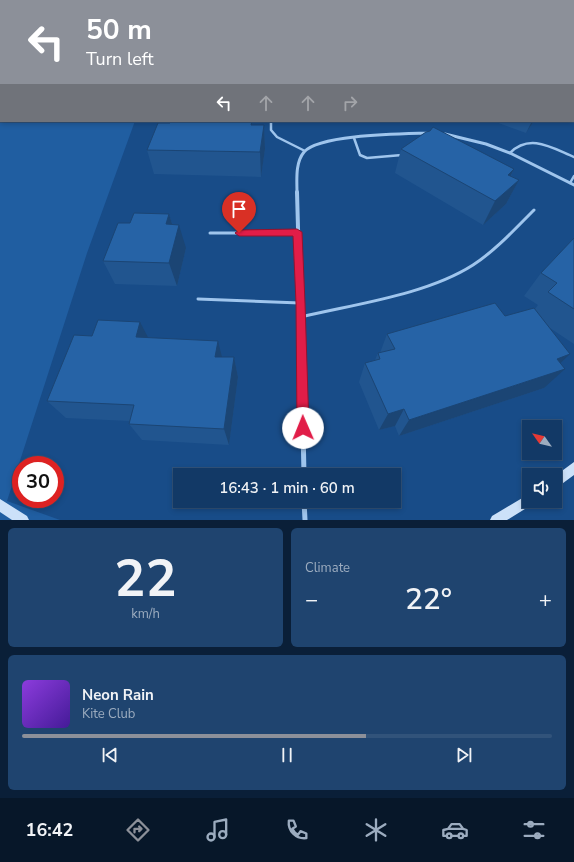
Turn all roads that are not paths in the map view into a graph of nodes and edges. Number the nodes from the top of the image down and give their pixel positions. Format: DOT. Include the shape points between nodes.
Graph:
graph roads {
  1 [pos="271,122"];
  2 [pos="435,133"];
  3 [pos="441,133"];
  4 [pos="354,138"];
  5 [pos="305,151"];
  6 [pos="510,153"];
  7 [pos="406,154"];
  8 [pos="574,157"];
  9 [pos="574,176"];
  10 [pos="572,184"];
  11 [pos="534,210"];
  12 [pos="297,232"];
  13 [pos="210,233"];
  14 [pos="198,299"];
  15 [pos="300,303"];
  16 [pos="301,317"];
  17 [pos="304,468"];
  18 [pos="574,468"];
  19 [pos="562,477"];
  20 [pos="522,504"];
  21 [pos="0,505"];
  22 [pos="304,508"];
  23 [pos="23,520"];
  24 [pos="305,520"];
  25 [pos="496,520"];
  1 -- 5 [label="lane" via="272,130 277,137"];
  2 -- 4 [label="street"];
  3 -- 6 [label="street"];
  4 -- 5 [label="street" via="329,142"];
  4 -- 7 [label="lane" via="360,155 367,158"];
  5 -- 12 [label="street" via="298,162"];
  6 -- 8 [label="lane" via="520,145 533,143"];
  6 -- 10 [label="street"];
  9 -- 10 [label="lane"];
  11 -- 16 [label="lane" via="497,247 463,270 426,287"];
  12 -- 13 [label="lane"];
  12 -- 15 [label="street"];
  14 -- 15 [label="lane"];
  15 -- 16 [label="street"];
  16 -- 17 [label="street"];
  18 -- 19 [label="street"];
  20 -- 25 [label="street"];
  21 -- 23 [label="street"];
  22 -- 24 [label="street"];
}
